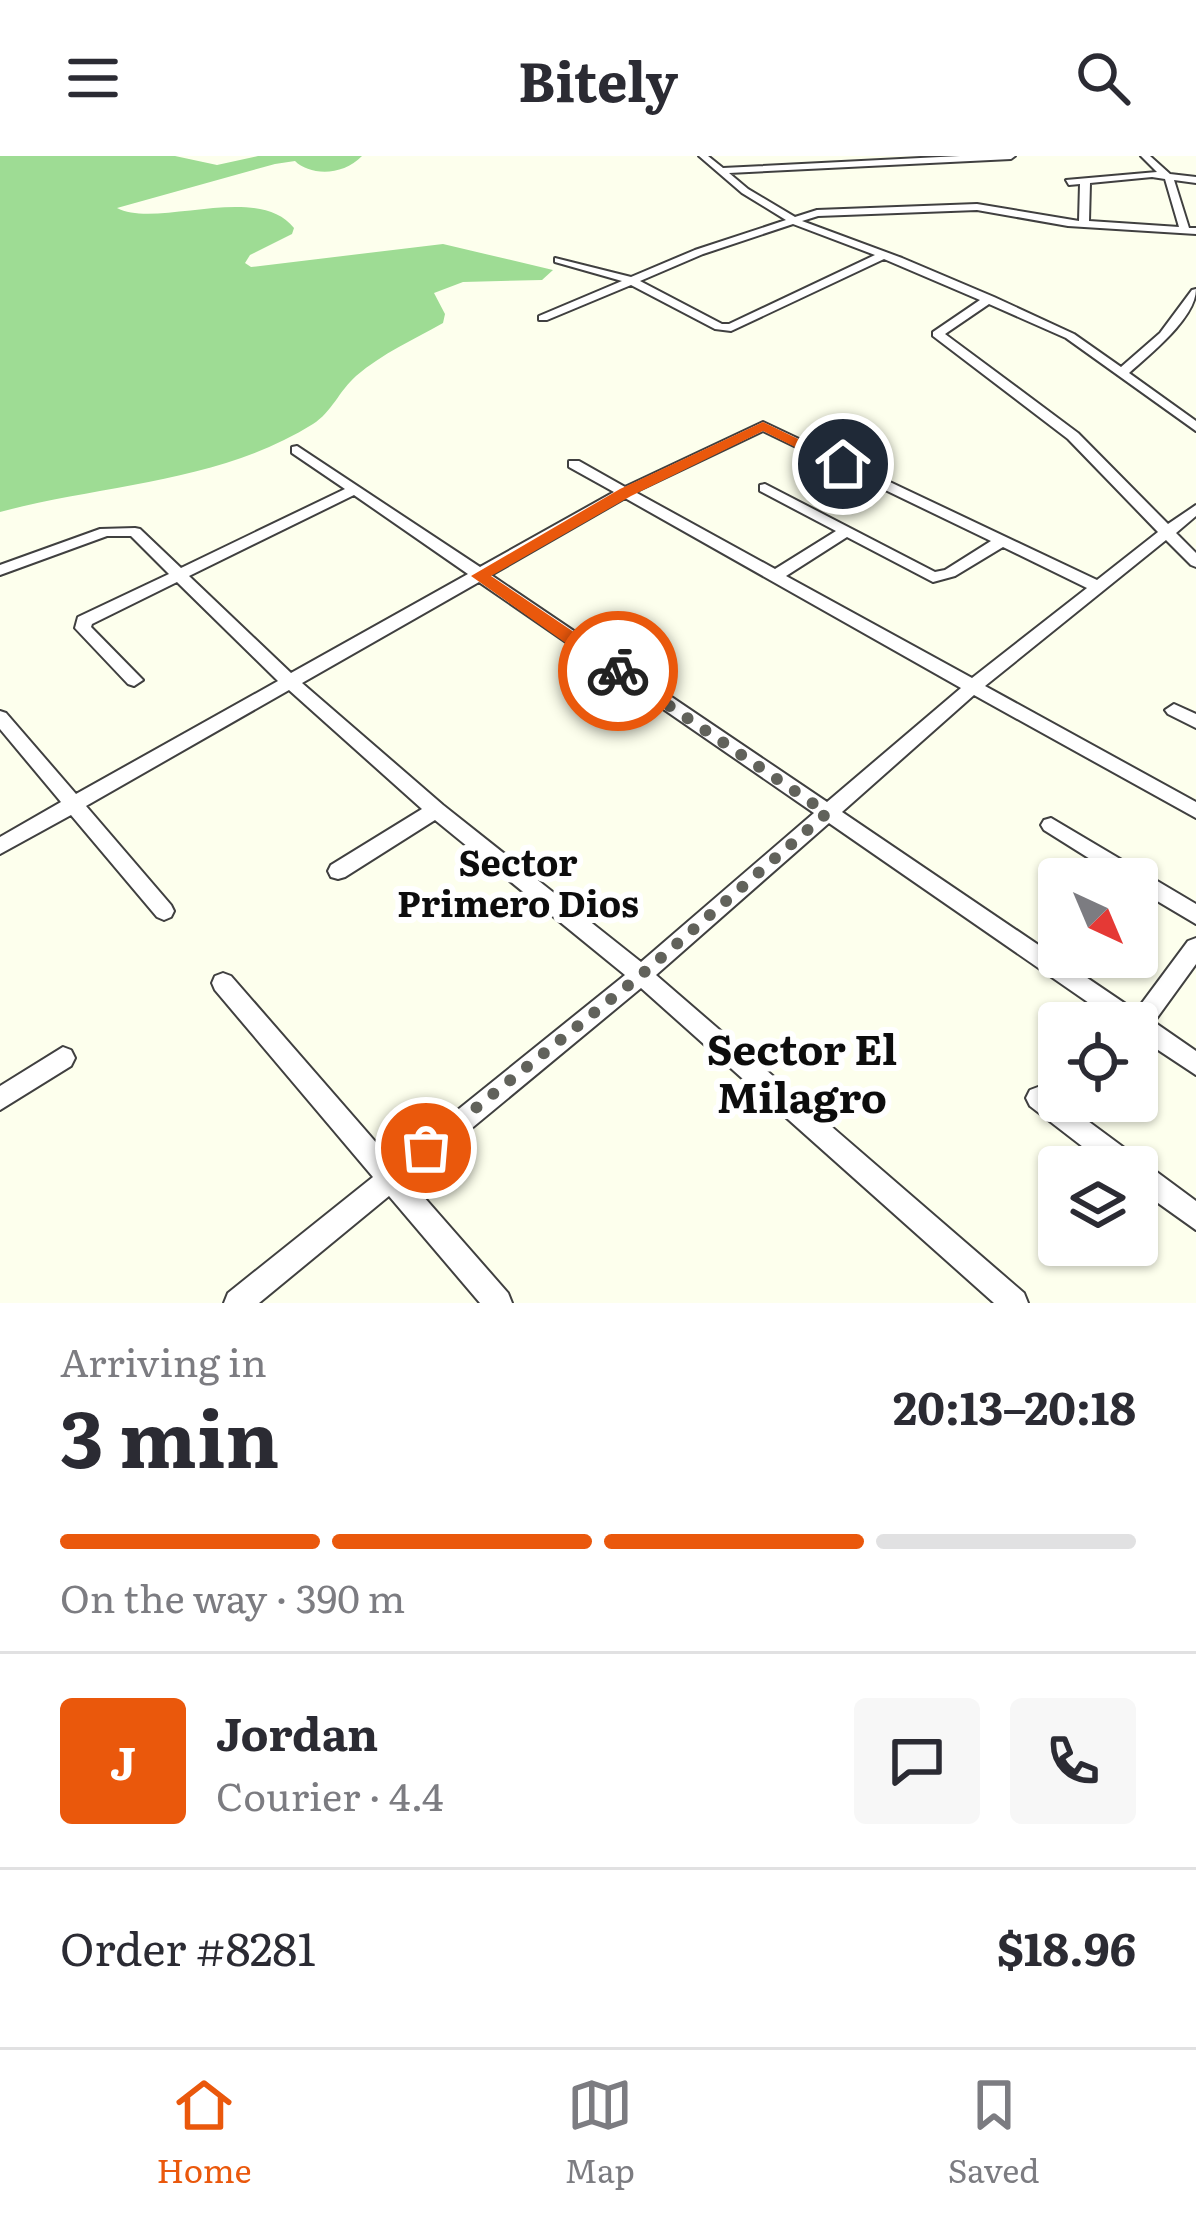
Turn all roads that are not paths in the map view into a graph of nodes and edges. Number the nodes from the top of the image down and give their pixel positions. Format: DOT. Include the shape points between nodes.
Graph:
graph roads {
  1 [pos="703,156"];
  2 [pos="1011,156"];
  3 [pos="1145,156"];
  4 [pos="723,171"];
  5 [pos="1166,175"];
  6 [pos="1196,179"];
  7 [pos="1085,181"];
  8 [pos="1069,182"];
  9 [pos="791,219"];
  10 [pos="1084,224"];
  11 [pos="1191,230"];
  12 [pos="884,255"];
  13 [pos="560,260"];
  14 [pos="631,280"];
  15 [pos="1196,292"];
  16 [pos="990,299"];
  17 [pos="544,318"];
  18 [pos="1175,319"];
  19 [pos="1196,324"];
  20 [pos="1123,371"];
  21 [pos="1196,427"];
  22 [pos="297,450"];
  23 [pos="574,464"];
  24 [pos="766,488"];
  25 [pos="354,490"];
  26 [pos="626,493"];
  27 [pos="1196,508"];
  28 [pos="1166,531"];
  29 [pos="847,532"];
  30 [pos="1002,541"];
  31 [pos="1196,562"];
  32 [pos="0,570"];
  33 [pos="182,573"];
  34 [pos="776,575"];
  35 [pos="479,576"];
  36 [pos="1098,587"];
  37 [pos="134,680"];
  38 [pos="292,682"];
  39 [pos="975,685"];
  40 [pos="1174,710"];
  41 [pos="0,717"];
  42 [pos="1196,722"];
  43 [pos="75,805"];
  44 [pos="436,810"];
  45 [pos="1196,811"];
  46 [pos="827,813"];
  47 [pos="1051,824"];
  48 [pos="0,846"];
  49 [pos="338,872"];
  50 [pos="164,911"];
  51 [pos="1196,914"];
  52 [pos="1196,947"];
  53 [pos="641,975"];
  54 [pos="223,983"];
  55 [pos="1105,1002"];
  56 [pos="1154,1002"];
  57 [pos="1158,1038"];
  58 [pos="63,1058"];
  59 [pos="1196,1064"];
  60 [pos="0,1099"];
  61 [pos="1070,1122"];
  62 [pos="1101,1146"];
  63 [pos="391,1177"];
  64 [pos="1158,1189"];
  65 [pos="1196,1217"];
  66 [pos="238,1303"];
  67 [pos="498,1303"];
  68 [pos="1014,1303"];
  1 -- 4 [label="street"];
  2 -- 4 [label="street"];
  3 -- 5 [label="street"];
  4 -- 9 [label="street"];
  5 -- 6 [label="street"];
  5 -- 7 [label="street"];
  5 -- 11 [label="street"];
  7 -- 8 [label="street"];
  7 -- 10 [label="street"];
  9 -- 10 [label="street" via="977,207"];
  9 -- 12 [label="street"];
  9 -- 14 [label="street"];
  10 -- 11 [label="street"];
  12 -- 14 [label="street" via="730,328"];
  12 -- 16 [label="street"];
  13 -- 14 [label="street"];
  14 -- 17 [label="street"];
  15 -- 18 [label="street"];
  16 -- 20 [label="street"];
  16 -- 28 [label="street" via="937,334 1073,436"];
  18 -- 19 [label="street"];
  18 -- 20 [label="street"];
  20 -- 21 [label="street"];
  22 -- 25 [label="street"];
  23 -- 26 [label="street"];
  24 -- 29 [label="street"];
  25 -- 33 [label="street"];
  25 -- 35 [label="street"];
  26 -- 30 [label="street" via="763,426"];
  26 -- 34 [label="street"];
  26 -- 35 [label="street"];
  27 -- 28 [label="street"];
  28 -- 31 [label="street"];
  28 -- 36 [label="street"];
  29 -- 30 [label="street" via="933,578"];
  29 -- 34 [label="street"];
  30 -- 36 [label="street"];
  32 -- 33 [label="street" via="118,529 135,532"];
  33 -- 37 [label="street" via="84,621"];
  33 -- 38 [label="street"];
  34 -- 39 [label="street"];
  35 -- 38 [label="street"];
  35 -- 46 [label="street"];
  36 -- 39 [label="street"];
  38 -- 43 [label="street"];
  38 -- 44 [label="street"];
  39 -- 45 [label="street"];
  39 -- 46 [label="street"];
  40 -- 42 [label="street"];
  41 -- 43 [label="street"];
  43 -- 48 [label="street"];
  43 -- 50 [label="street"];
  44 -- 49 [label="street"];
  44 -- 53 [label="street"];
  46 -- 53 [label="street"];
  46 -- 55 [label="street"];
  47 -- 51 [label="street"];
  52 -- 56 [label="street"];
  53 -- 63 [label="street"];
  53 -- 68 [label="street"];
  54 -- 63 [label="street"];
  57 -- 59 [label="street"];
  58 -- 60 [label="street"];
  61 -- 62 [label="street"];
  63 -- 66 [label="street"];
  63 -- 67 [label="street"];
  64 -- 65 [label="street"];
}
